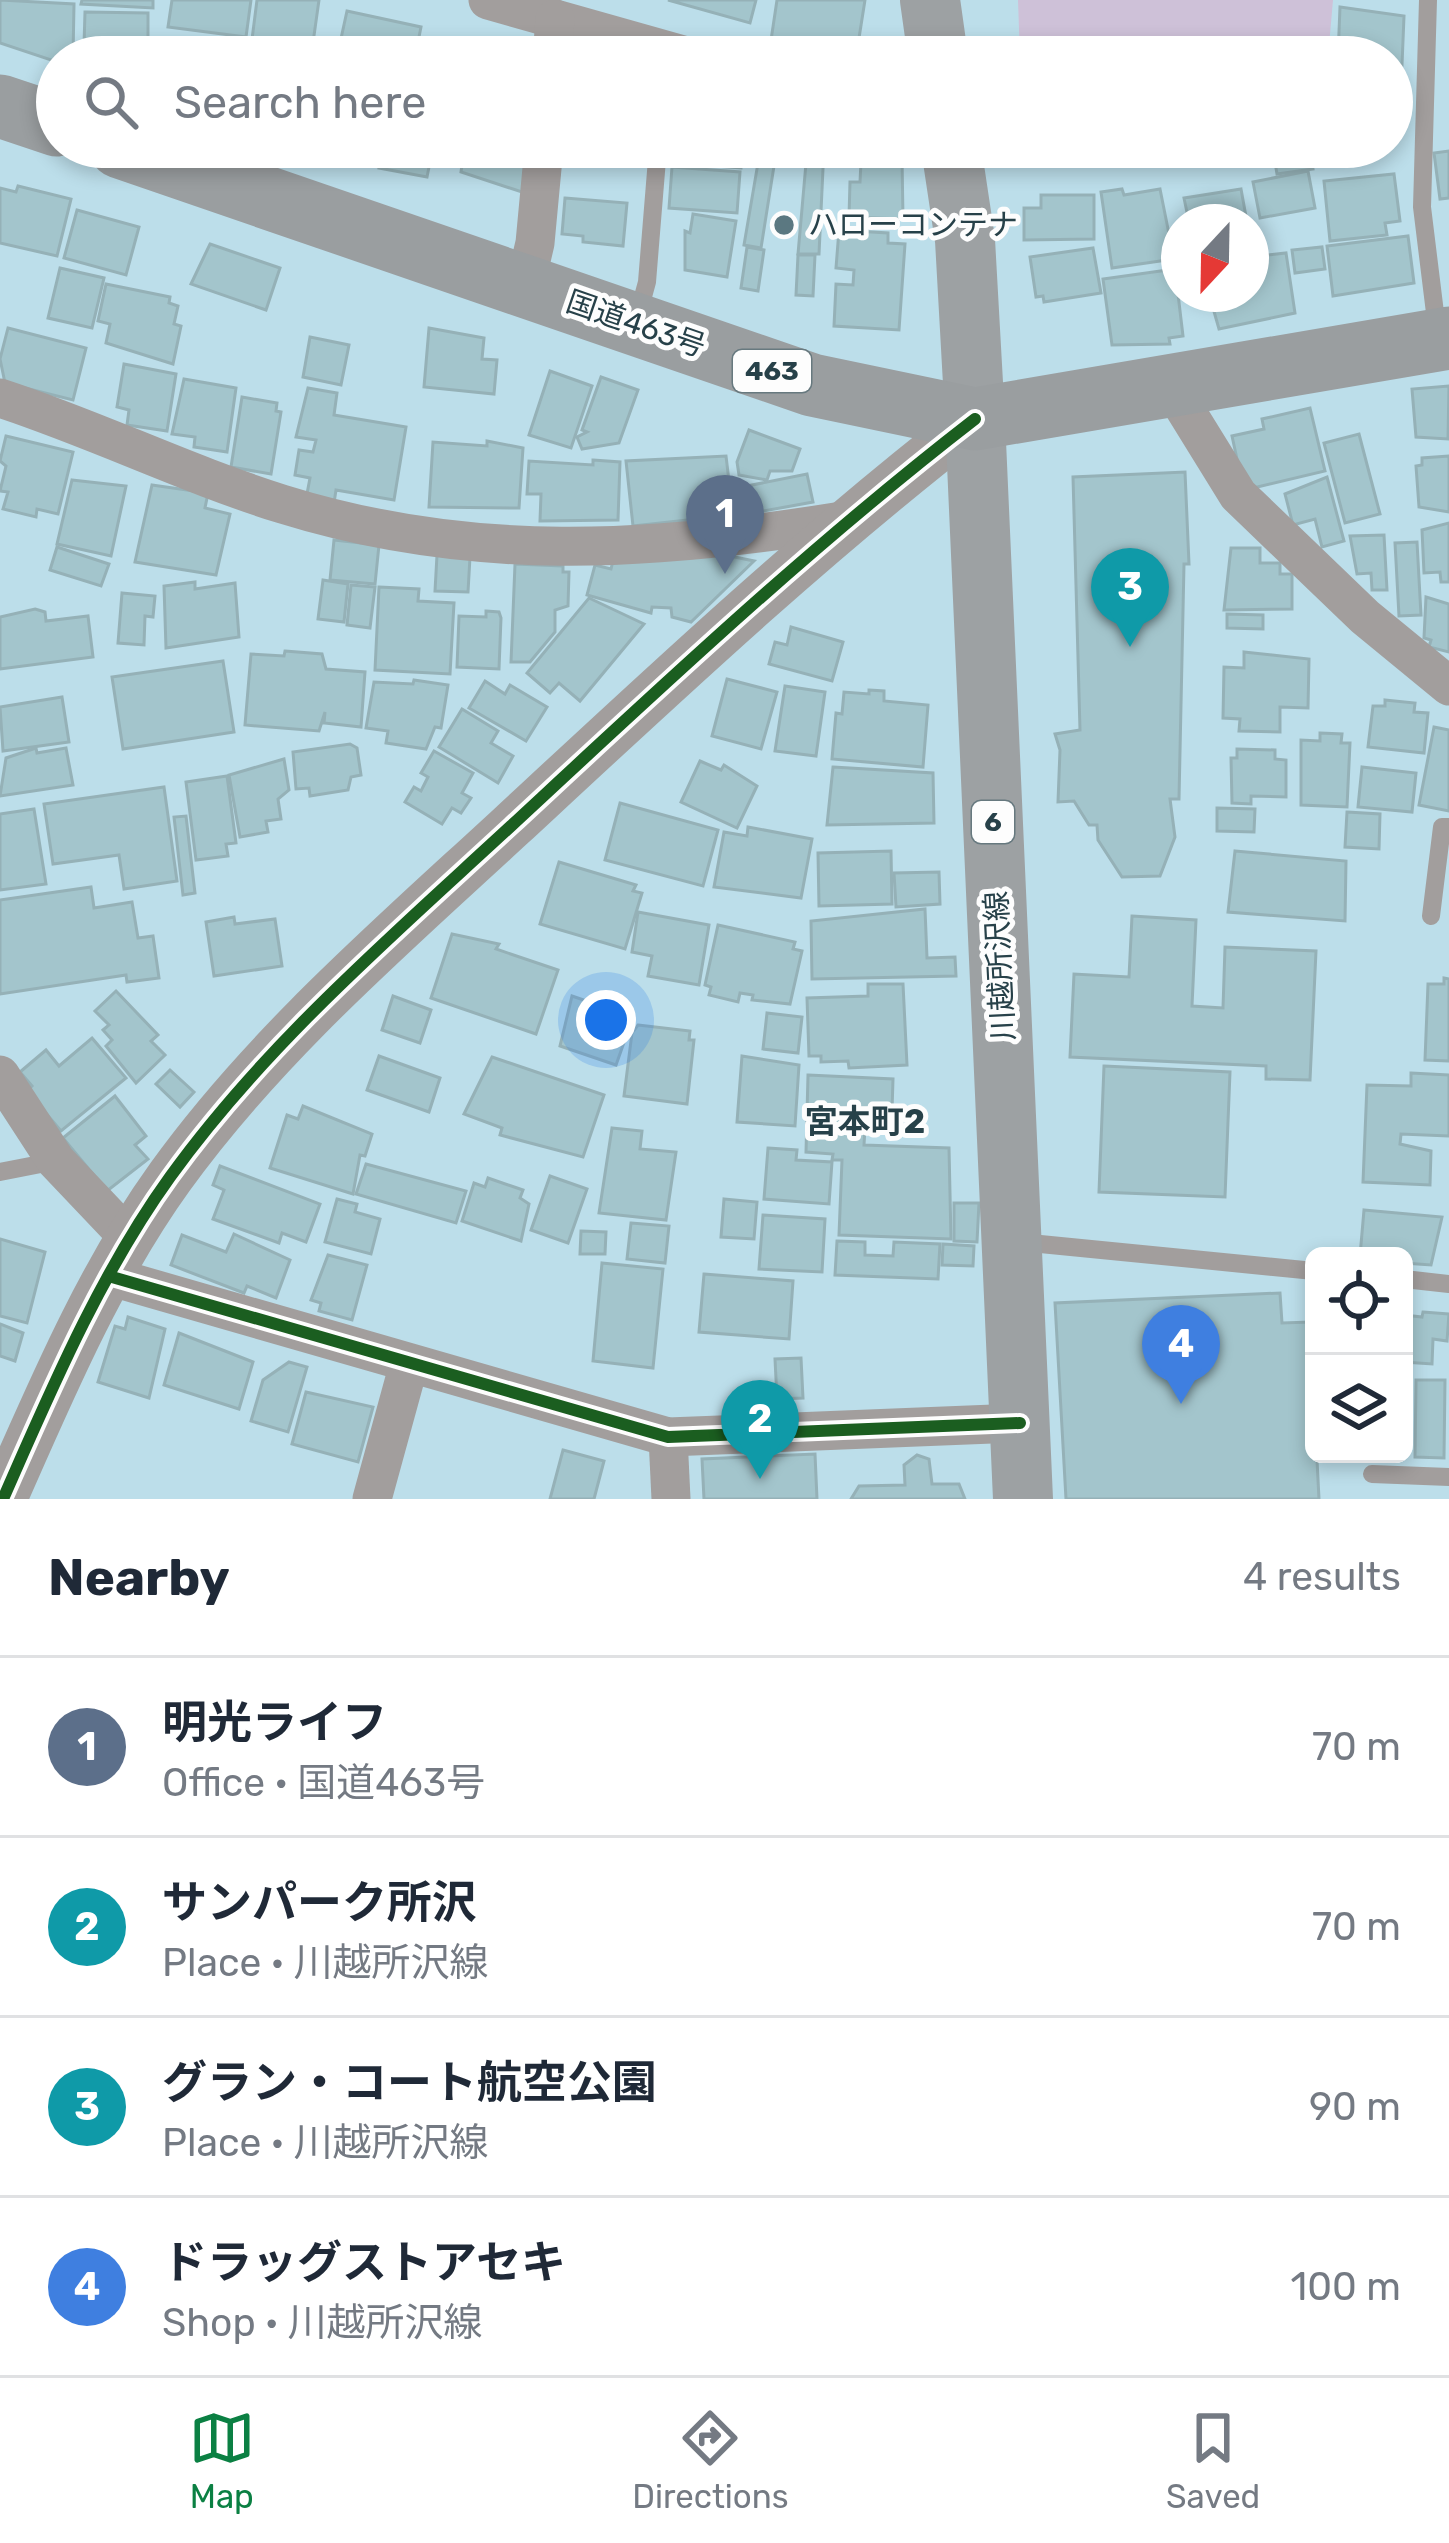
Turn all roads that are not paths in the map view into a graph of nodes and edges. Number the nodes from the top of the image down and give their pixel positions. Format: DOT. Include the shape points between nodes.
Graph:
graph roads {
  1 [pos="488,0"];
  2 [pos="930,0"];
  3 [pos="1428,0"];
  4 [pos="550,36"];
  5 [pos="935,36"];
  6 [pos="0,106"];
  7 [pos="36,118"];
  8 [pos="181,168"];
  9 [pos="542,168"];
  10 [pos="656,168"];
  11 [pos="954,168"];
  12 [pos="525,286"];
  13 [pos="636,324"];
  14 [pos="1444,339"];
  15 [pos="1170,385"];
  16 [pos="0,398"];
  17 [pos="975,419"];
  18 [pos="842,521"];
  19 [pos="1449,686"];
  20 [pos="1449,827"];
  21 [pos="1431,916"];
  22 [pos="0,1076"];
  23 [pos="56,1161"];
  24 [pos="0,1172"];
  25 [pos="1014,1242"];
  26 [pos="122,1259"];
  27 [pos="1305,1269"];
  28 [pos="1413,1280"];
  29 [pos="1449,1283"];
  30 [pos="410,1364"];
  31 [pos="1020,1423"];
  32 [pos="668,1437"];
  33 [pos="1372,1474"];
  34 [pos="1449,1477"];
  35 [pos="3,1499"];
  36 [pos="372,1499"];
  37 [pos="671,1499"];
  38 [pos="1024,1499"];
  1 -- 4 [label="street"];
  2 -- 5 [label="main road"];
  3 -- 14 [label="lane" via="1422,207"];
  6 -- 7 [label="highway"];
  8 -- 12 [label="highway, 国道463号 / 463"];
  9 -- 12 [label="street"];
  10 -- 13 [label="lane"];
  11 -- 17 [label="main road, 川越所沢線 / 6"];
  12 -- 13 [label="highway, 国道463号 / 463"];
  13 -- 17 [label="highway, 国道463号 / 463" via="822,388"];
  14 -- 15 [label="highway, 国道463号 / 463"];
  15 -- 17 [label="highway, 国道463号 / 463"];
  15 -- 19 [label="street" via="1238,496"];
  16 -- 18 [label="street" via="284,504 465,545 581,549"];
  17 -- 18 [label="street"];
  17 -- 25 [label="main road, 川越所沢線 / 6"];
  18 -- 26 [label="street" via="239,1088 168,1180"];
  20 -- 21 [label="lane" via="1442,827"];
  22 -- 23 [label="street"];
  23 -- 24 [label="lane"];
  23 -- 26 [label="street"];
  25 -- 27 [label="lane"];
  25 -- 31 [label="main road, 川越所沢線 / 6"];
  26 -- 30 [label="street"];
  26 -- 35 [label="street" via="50,1390"];
  28 -- 29 [label="lane"];
  30 -- 32 [label="street"];
  30 -- 36 [label="street"];
  31 -- 32 [label="street"];
  31 -- 38 [label="main road, 川越所沢線 / 6"];
  32 -- 37 [label="street"];
  33 -- 34 [label="lane"];
}
